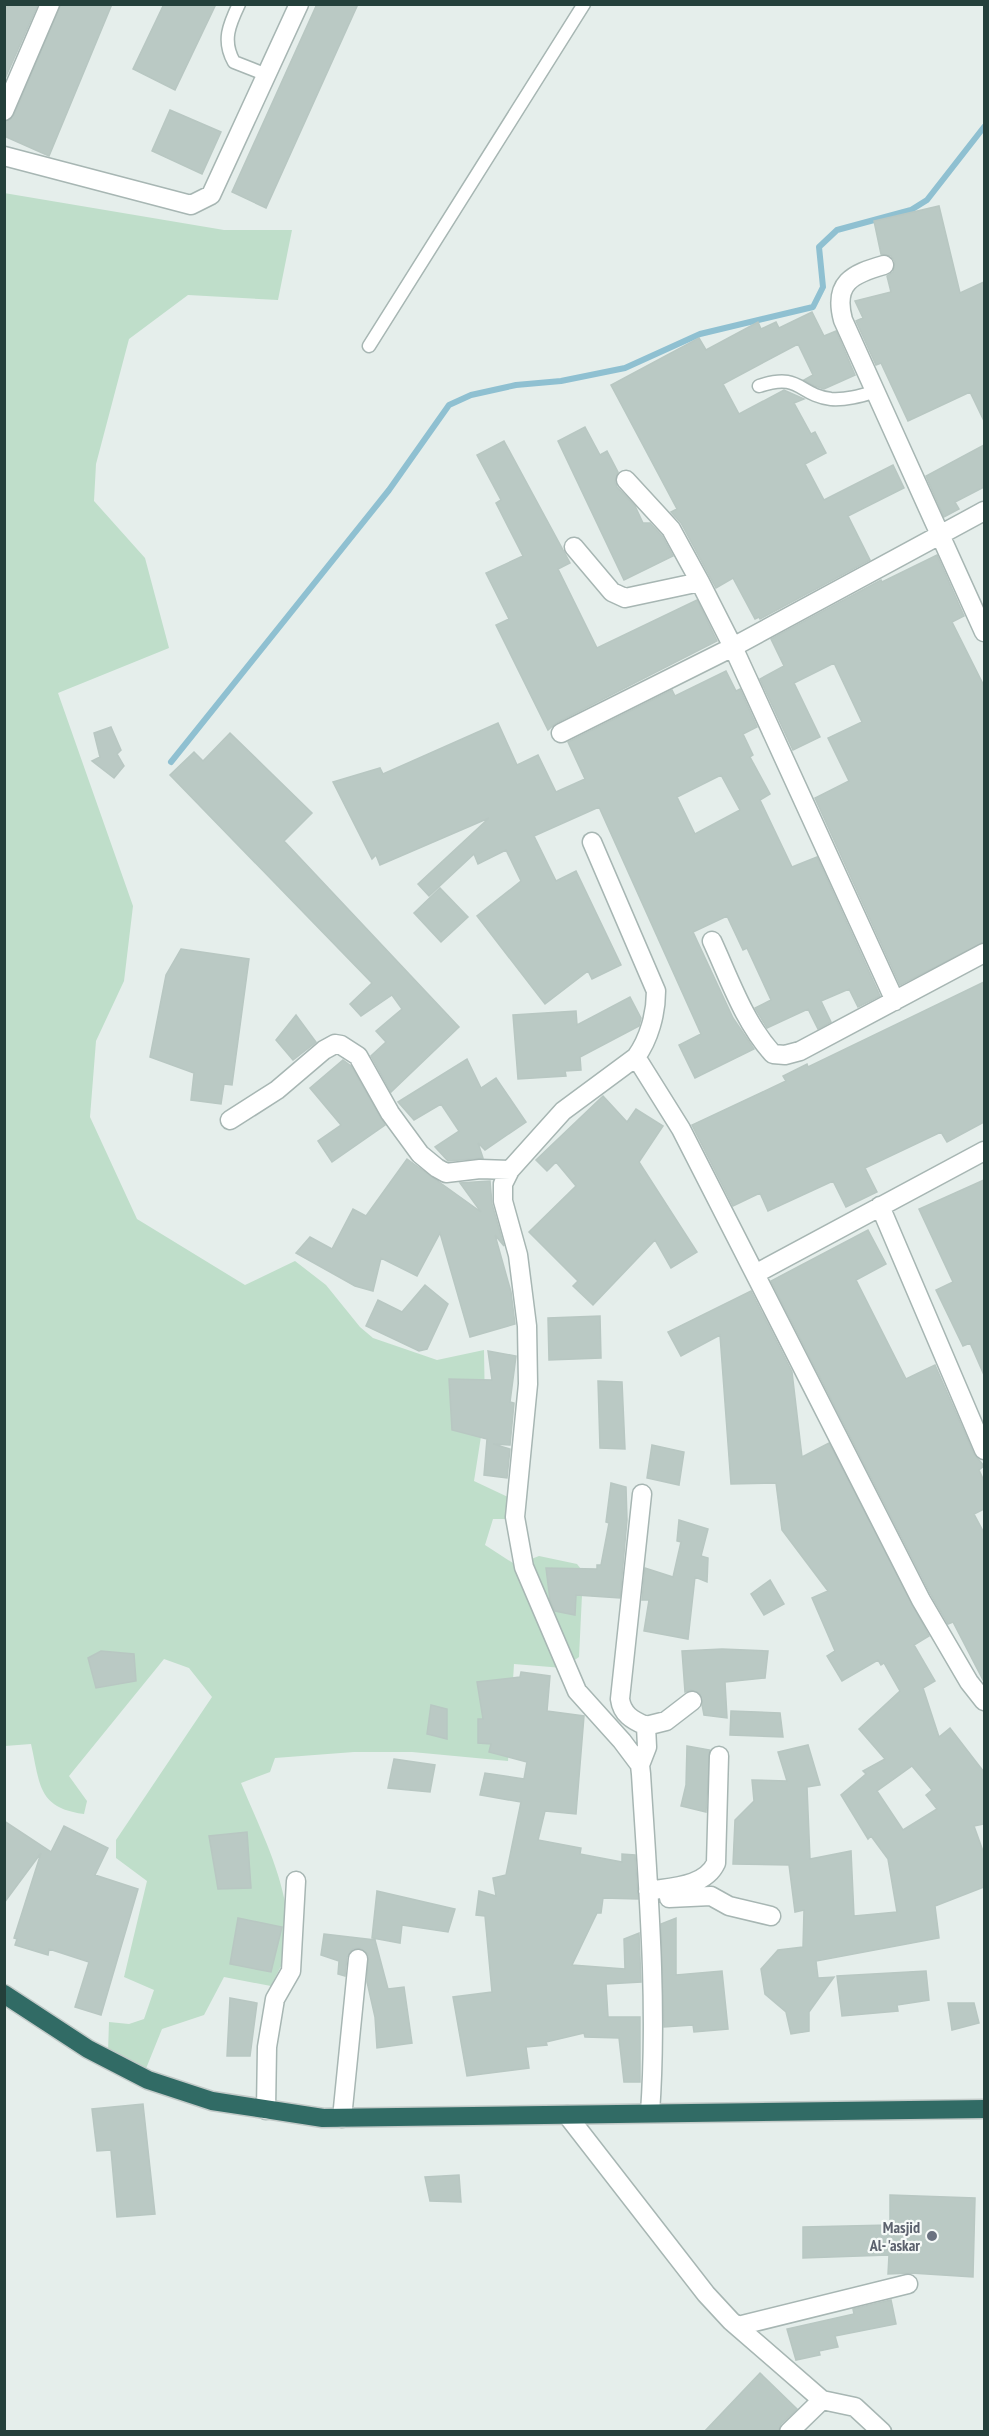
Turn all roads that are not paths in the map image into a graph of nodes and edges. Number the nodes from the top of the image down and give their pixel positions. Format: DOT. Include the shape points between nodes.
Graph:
graph roads {
  1 [pos="50,4"];
  2 [pos="238,4"];
  3 [pos="299,4"];
  4 [pos="584,4"];
  5 [pos="267,75"];
  6 [pos="4,111"];
  7 [pos="4,156"];
  8 [pos="884,265"];
  9 [pos="369,346"];
  10 [pos="759,386"];
  11 [pos="874,393"];
  12 [pos="627,480"];
  13 [pos="984,511"];
  14 [pos="940,535"];
  15 [pos="574,547"];
  16 [pos="700,582"];
  17 [pos="984,632"];
  18 [pos="733,647"];
  19 [pos="561,733"];
  20 [pos="592,842"];
  21 [pos="712,941"];
  22 [pos="984,953"];
  23 [pos="895,1001"];
  24 [pos="636,1057"];
  25 [pos="230,1120"];
  26 [pos="984,1151"];
  27 [pos="510,1170"];
  28 [pos="880,1206"];
  29 [pos="755,1274"];
  30 [pos="984,1450"];
  31 [pos="642,1494"];
  32 [pos="692,1701"];
  33 [pos="984,1701"];
  34 [pos="646,1726"];
  35 [pos="719,1756"];
  36 [pos="640,1765"];
  37 [pos="296,1881"];
  38 [pos="649,1895"];
  39 [pos="771,1916"];
  40 [pos="358,1959"];
  41 [pos="4,1994"];
  42 [pos="984,2109"];
  43 [pos="266,2110"];
  44 [pos="650,2114"];
  45 [pos="567,2115"];
  46 [pos="342,2118"];
  47 [pos="908,2284"];
  48 [pos="738,2326"];
  49 [pos="822,2400"];
  50 [pos="789,2432"];
  51 [pos="882,2432"];
  1 -- 6 [label="street"];
  2 -- 5 [label="lane" via="228,27 227,50 234,62"];
  3 -- 5 [label="street"];
  4 -- 9 [label="lane"];
  5 -- 7 [label="street" via="211,195 191,206"];
  8 -- 11 [label="street" via="853,276 839,298 843,320"];
  10 -- 11 [label="lane" via="793,382 831,399"];
  11 -- 14 [label="street"];
  12 -- 16 [label="street" via="671,529"];
  13 -- 14 [label="street"];
  14 -- 17 [label="street"];
  14 -- 18 [label="street"];
  15 -- 16 [label="street" via="612,592 625,598"];
  16 -- 18 [label="street"];
  18 -- 19 [label="street"];
  18 -- 23 [label="street"];
  20 -- 24 [label="street" via="656,992 656,1007"];
  21 -- 23 [label="street" via="744,1011 773,1054 800,1051"];
  22 -- 23 [label="street"];
  24 -- 27 [label="street" via="563,1111"];
  24 -- 29 [label="street" via="681,1129"];
  25 -- 27 [label="street" via="277,1090 324,1050 341,1045 358,1056 390,1113 420,1154 436,1168 447,1173"];
  26 -- 28 [label="street"];
  27 -- 36 [label="street" via="503,1184 503,1200 518,1255 527,1326 528,1384 516,1517 524,1566 577,1691"];
  28 -- 29 [label="street"];
  28 -- 30 [label="street"];
  29 -- 33 [label="street" via="921,1600"];
  31 -- 34 [label="street" via="620,1699 627,1715"];
  32 -- 34 [label="street" via="666,1720"];
  34 -- 36 [label="street" via="647,1747"];
  35 -- 38 [label="street" via="716,1863 712,1872 701,1880"];
  36 -- 38 [label="street"];
  37 -- 43 [label="street" via="291,1971 275,1999 268,2037"];
  38 -- 39 [label="street" via="711,1896 729,1906"];
  38 -- 44 [label="street" via="654,2058"];
  40 -- 46 [label="street"];
  41 -- 43 [label="highway" via="88,2049 148,2080 212,2101"];
  42 -- 44 [label="highway"];
  43 -- 46 [label="highway"];
  44 -- 45 [label="highway"];
  45 -- 46 [label="highway"];
  45 -- 48 [label="street" via="706,2294"];
  47 -- 48 [label="street"];
  48 -- 49 [label="street"];
  49 -- 50 [label="street"];
  49 -- 51 [label="street" via="855,2407"];
}
